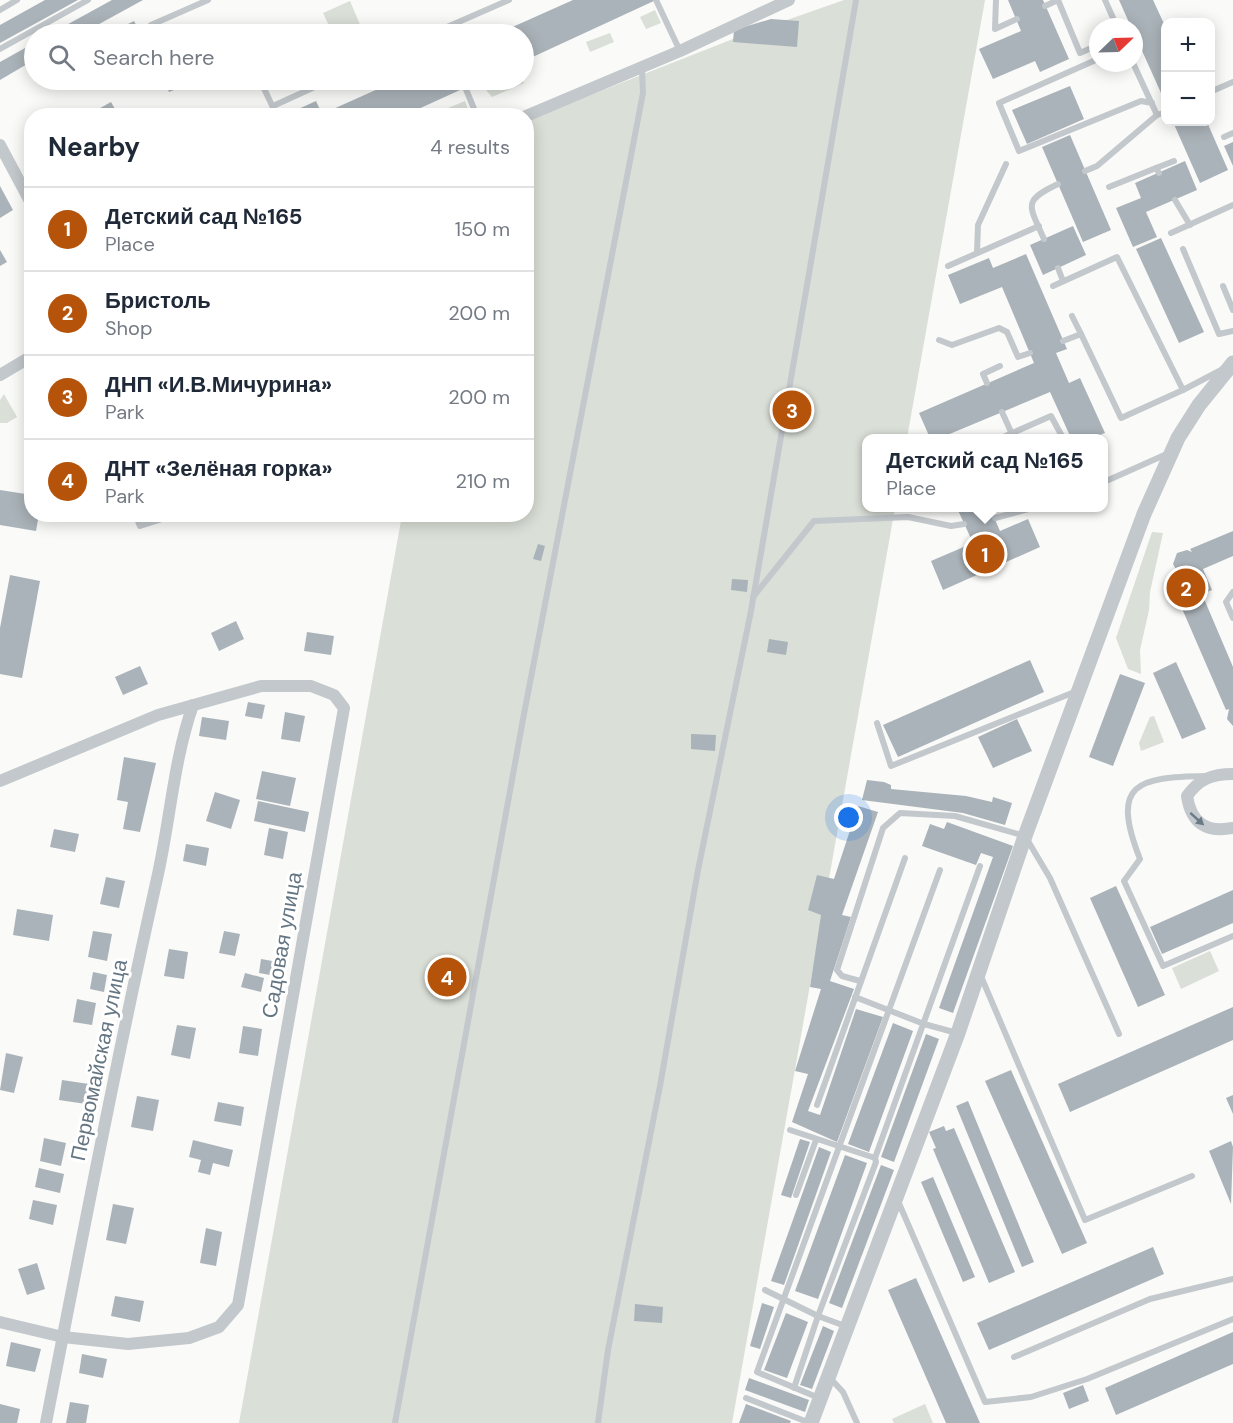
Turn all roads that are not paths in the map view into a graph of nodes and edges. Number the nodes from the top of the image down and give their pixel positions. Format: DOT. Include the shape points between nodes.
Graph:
graph roads {
  1 [pos="17,0"];
  2 [pos="88,0"];
  3 [pos="208,0"];
  4 [pos="509,0"];
  5 [pos="656,0"];
  6 [pos="789,0"];
  7 [pos="856,0"];
  8 [pos="996,0"];
  9 [pos="1058,0"];
  10 [pos="1105,0"];
  11 [pos="1045,6"];
  12 [pos="0,10"];
  13 [pos="1113,18"];
  14 [pos="1017,19"];
  15 [pos="45,24"];
  16 [pos="153,24"];
  17 [pos="459,24"];
  18 [pos="24,36"];
  19 [pos="0,49"];
  20 [pos="1089,49"];
  21 [pos="681,51"];
  22 [pos="1089,63"];
  23 [pos="642,68"];
  24 [pos="1137,72"];
  25 [pos="1233,82"];
  26 [pos="265,90"];
  27 [pos="308,90"];
  28 [pos="466,90"];
  29 [pos="1215,90"];
  30 [pos="1152,103"];
  31 [pos="273,106"];
  32 [pos="474,108"];
  33 [pos="534,113"];
  34 [pos="1161,114"];
  35 [pos="1157,115"];
  36 [pos="1233,133"];
  37 [pos="1224,137"];
  38 [pos="0,145"];
  39 [pos="1174,161"];
  40 [pos="1006,164"];
  41 [pos="1086,171"];
  42 [pos="1058,184"];
  43 [pos="1109,187"];
  44 [pos="24,190"];
  45 [pos="1175,200"];
  46 [pos="1233,205"];
  47 [pos="1039,225"];
  48 [pos="1190,225"];
  49 [pos="1171,233"];
  50 [pos="1044,239"];
  51 [pos="1183,249"];
  52 [pos="977,253"];
  53 [pos="948,266"];
  54 [pos="1058,268"];
  55 [pos="1063,281"];
  56 [pos="1053,286"];
  57 [pos="1223,286"];
  58 [pos="1233,310"];
  59 [pos="1072,316"];
  60 [pos="1233,331"];
  61 [pos="1081,334"];
  62 [pos="939,340"];
  63 [pos="1063,341"];
  64 [pos="1030,353"];
  65 [pos="24,361"];
  66 [pos="1231,365"];
  67 [pos="1000,366"];
  68 [pos="0,375"];
  69 [pos="987,383"];
  70 [pos="1183,390"];
  71 [pos="1002,412"];
  72 [pos="1012,434"];
  73 [pos="1061,434"];
  74 [pos="1170,453"];
  75 [pos="1108,480"];
  76 [pos="1015,512"];
  77 [pos="995,518"];
  78 [pos="138,522"];
  79 [pos="153,522"];
  80 [pos="964,524"];
  81 [pos="1233,592"];
  82 [pos="753,598"];
  83 [pos="1233,618"];
  84 [pos="1080,690"];
  85 [pos="193,705"];
  86 [pos="877,723"];
  87 [pos="1233,774"];
  88 [pos="1212,776"];
  89 [pos="0,781"];
  90 [pos="1233,828"];
  91 [pos="1025,836"];
  92 [pos="905,858"];
  93 [pos="980,866"];
  94 [pos="940,870"];
  95 [pos="1233,936"];
  96 [pos="979,971"];
  97 [pos="860,981"];
  98 [pos="855,998"];
  99 [pos="890,1010"];
  100 [pos="924,1024"];
  101 [pos="958,1033"];
  102 [pos="1119,1034"];
  103 [pos="817,1105"];
  104 [pos="790,1130"];
  105 [pos="816,1140"];
  106 [pos="841,1148"];
  107 [pos="875,1158"];
  108 [pos="1192,1176"];
  109 [pos="895,1194"];
  110 [pos="796,1196"];
  111 [pos="1233,1280"];
  112 [pos="765,1290"];
  113 [pos="784,1301"];
  114 [pos="818,1316"];
  115 [pos="1233,1319"];
  116 [pos="0,1322"];
  117 [pos="845,1326"];
  118 [pos="63,1336"];
  119 [pos="1014,1357"];
  120 [pos="829,1377"];
  121 [pos="794,1388"];
  122 [pos="746,1398"];
  123 [pos="821,1399"];
  124 [pos="46,1423"];
  125 [pos="395,1423"];
  126 [pos="598,1423"];
  127 [pos="811,1423"];
  128 [pos="857,1423"];
  1 -- 12 [label="lane"];
  2 -- 15 [label="lane"];
  3 -- 16 [label="lane"];
  4 -- 17 [label="lane"];
  5 -- 21 [label="lane"];
  6 -- 21 [label="street"];
  7 -- 82 [label="lane"];
  8 -- 14 [label="lane" via="994,29"];
  9 -- 11 [label="lane"];
  9 -- 20 [label="lane" via="1080,53"];
  10 -- 13 [label="lane"];
  18 -- 19 [label="lane"];
  21 -- 23 [label="street"];
  22 -- 30 [label="lane" via="999,103 1019,151 1141,101"];
  23 -- 33 [label="street"];
  23 -- 125 [label="lane" via="643,93 524,714"];
  24 -- 30 [label="lane"];
  25 -- 29 [label="lane"];
  26 -- 31 [label="lane"];
  27 -- 31 [label="lane"];
  28 -- 32 [label="lane"];
  30 -- 35 [label="lane"];
  34 -- 35 [label="lane"];
  35 -- 41 [label="lane"];
  36 -- 37 [label="lane"];
  38 -- 44 [label="street"];
  39 -- 43 [label="lane"];
  40 -- 52 [label="lane" via="978,225"];
  42 -- 47 [label="lane" via="1036,194 1032,200"];
  45 -- 48 [label="lane"];
  46 -- 48 [label="lane"];
  47 -- 50 [label="lane"];
  47 -- 52 [label="lane"];
  48 -- 49 [label="lane"];
  51 -- 60 [label="lane" via="1219,334"];
  52 -- 53 [label="lane"];
  54 -- 55 [label="lane"];
  55 -- 56 [label="lane"];
  55 -- 70 [label="lane" via="1117,257"];
  57 -- 58 [label="lane"];
  59 -- 61 [label="lane"];
  61 -- 63 [label="lane"];
  61 -- 70 [label="lane" via="1121,418"];
  62 -- 64 [label="lane" via="952,345 999,328 1007,332 1018,357"];
  65 -- 68 [label="street"];
  66 -- 70 [label="lane"];
  66 -- 74 [label="street" via="1199,405"];
  67 -- 69 [label="lane" via="983,374"];
  71 -- 72 [label="lane"];
  72 -- 73 [label="lane" via="1051,416"];
  74 -- 75 [label="lane"];
  74 -- 84 [label="street"];
  76 -- 77 [label="lane"];
  78 -- 79 [label="lane" via="140,526"];
  80 -- 82 [label="lane" via="951,526 908,517 814,521"];
  81 -- 83 [label="lane" via="1226,602"];
  82 -- 126 [label="lane" via="698,870 608,1350"];
  84 -- 86 [label="lane" via="891,766"];
  84 -- 91 [label="street"];
  85 -- 89 [label="street, Садовая улица" via="110,734"];
  85 -- 118 [label="street, Первомайская улица" via="184,730 166,838"];
  85 -- 118 [label="street, Садовая улица" via="261,686 311,686 334,695 344,708 238,1305 219,1327 189,1338 128,1344"];
  87 -- 88 [label="street"];
  88 -- 90 [label="street, one-way" via="1196,783 1187,796 1189,812 1202,825 1220,830"];
  88 -- 95 [label="lane" via="1160,778 1146,781 1131,793 1127,810 1130,834 1140,859 1124,881 1162,966"];
  91 -- 96 [label="street"];
  91 -- 97 [label="lane" via="955,816 900,813 894,817 882,828 837,970 842,976"];
  91 -- 102 [label="lane" via="1050,878"];
  92 -- 97 [label="lane"];
  93 -- 100 [label="lane"];
  94 -- 99 [label="lane"];
  96 -- 101 [label="street"];
  96 -- 108 [label="lane" via="1085,1220"];
  97 -- 98 [label="lane"];
  98 -- 99 [label="lane"];
  98 -- 103 [label="lane"];
  99 -- 100 [label="lane"];
  99 -- 106 [label="lane"];
  100 -- 101 [label="lane"];
  100 -- 107 [label="lane"];
  101 -- 109 [label="street"];
  104 -- 105 [label="lane"];
  105 -- 106 [label="lane"];
  105 -- 110 [label="lane"];
  106 -- 107 [label="lane"];
  106 -- 113 [label="lane"];
  107 -- 114 [label="lane"];
  109 -- 115 [label="lane" via="985,1402 1031,1397 1088,1379"];
  109 -- 117 [label="street"];
  111 -- 119 [label="lane" via="1150,1299"];
  112 -- 113 [label="lane"];
  113 -- 114 [label="lane"];
  113 -- 121 [label="lane" via="757,1372"];
  114 -- 117 [label="lane"];
  114 -- 121 [label="lane"];
  116 -- 118 [label="street, Садовая улица"];
  117 -- 120 [label="street"];
  118 -- 124 [label="street, Первомайская улица"];
  120 -- 123 [label="street"];
  120 -- 128 [label="lane" via="843,1392"];
  121 -- 123 [label="lane"];
  122 -- 127 [label="lane"];
  123 -- 127 [label="street"];
}
